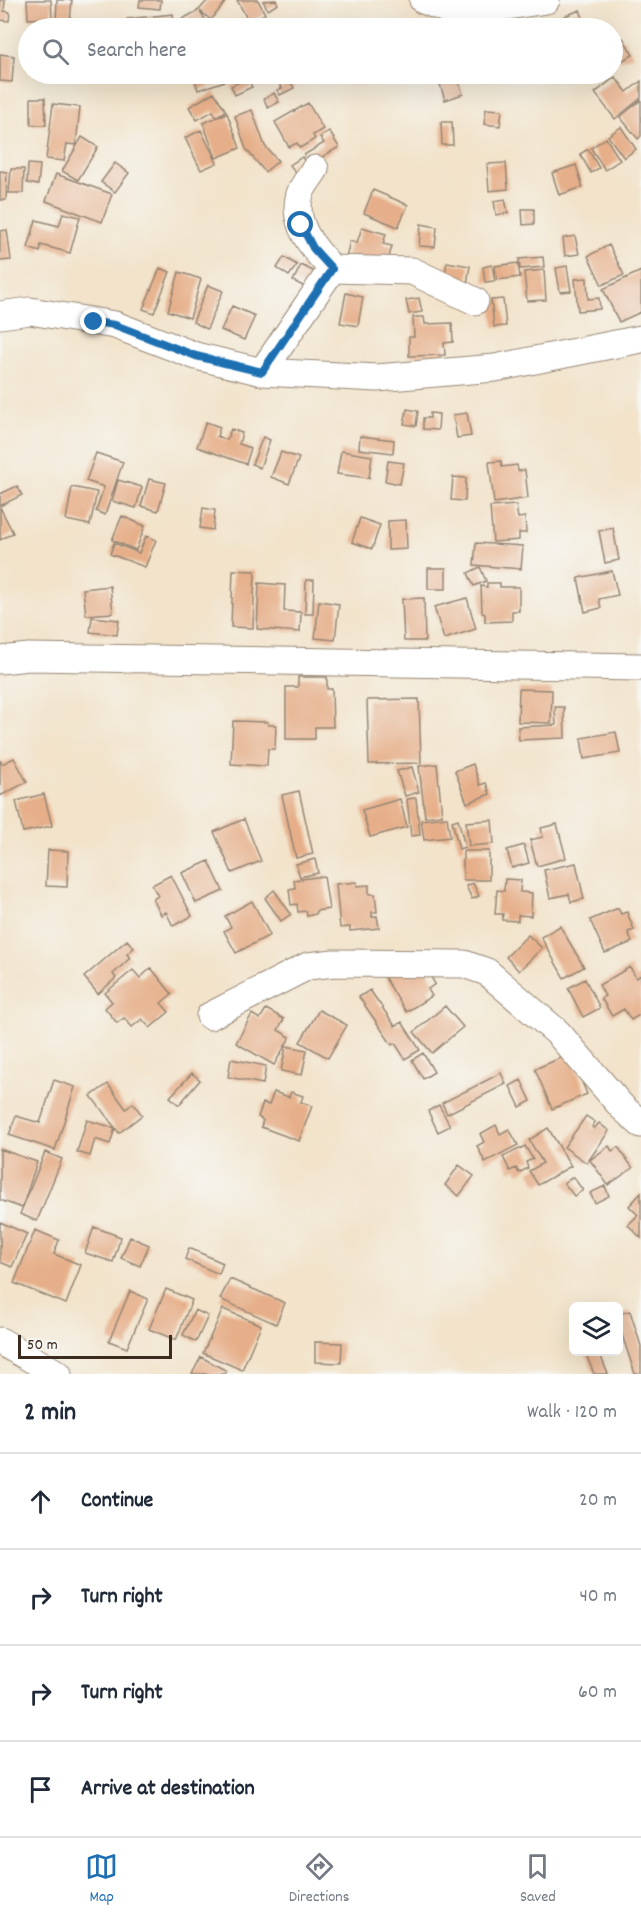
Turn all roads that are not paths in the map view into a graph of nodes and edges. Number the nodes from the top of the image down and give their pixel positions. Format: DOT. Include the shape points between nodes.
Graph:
graph roads {
  1 [pos="423,0"];
  2 [pos="546,0"];
  3 [pos="315,169"];
  4 [pos="332,269"];
  5 [pos="475,301"];
  6 [pos="0,315"];
  7 [pos="641,339"];
  8 [pos="262,372"];
  9 [pos="0,660"];
  10 [pos="641,667"];
  11 [pos="210,1016"];
  12 [pos="641,1124"];
  13 [pos="0,1341"];
  14 [pos="58,1374"];
  1 -- 2 [label="street" via="458,14"];
  3 -- 4 [label="street" via="300,194 301,225 313,248"];
  4 -- 5 [label="street" via="412,271"];
  4 -- 8 [label="street"];
  6 -- 8 [label="street" via="30,311 115,325 196,356"];
  7 -- 8 [label="street" via="495,368 377,378"];
  9 -- 10 [label="street" via="232,658"];
  11 -- 12 [label="street" via="308,966 464,964 487,972 558,1033"];
  13 -- 14 [label="street"];
}
